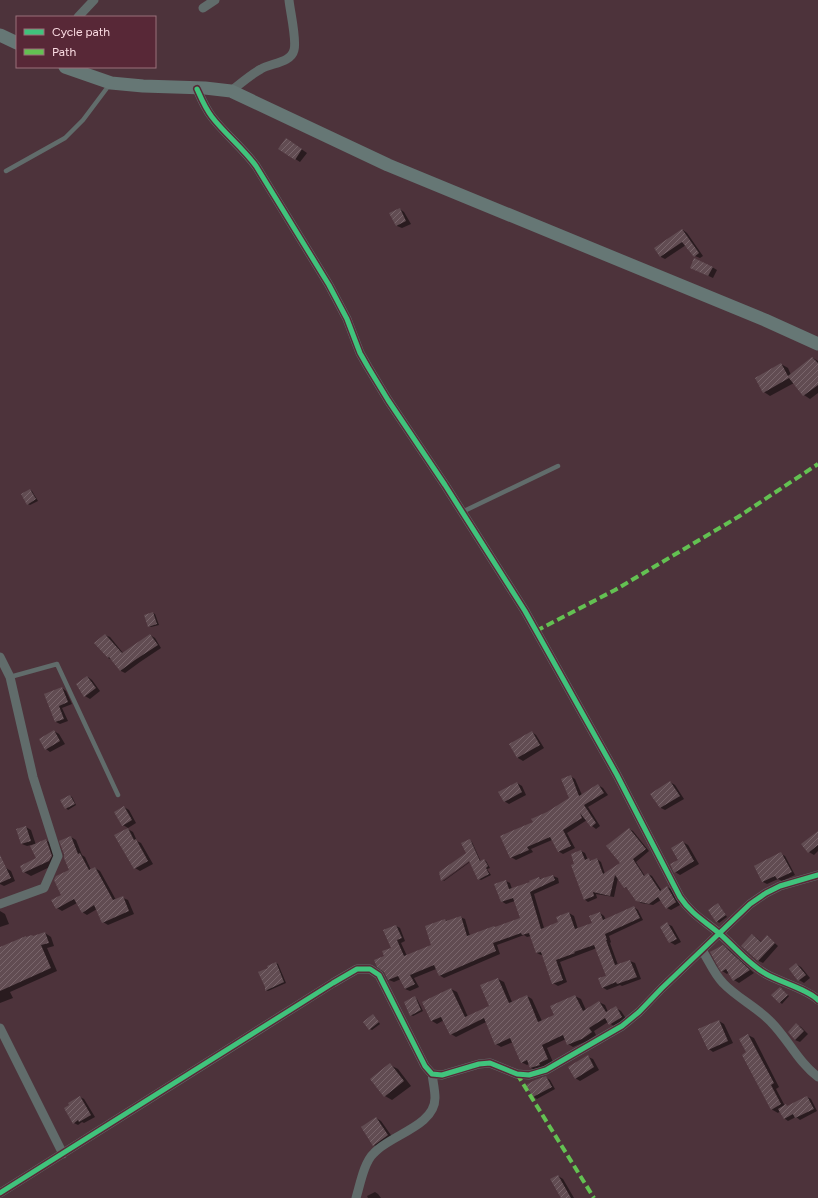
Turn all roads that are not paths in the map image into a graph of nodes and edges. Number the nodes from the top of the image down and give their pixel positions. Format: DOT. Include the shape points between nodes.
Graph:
graph roads {
  1 [pos="94,0"];
  2 [pos="215,0"];
  3 [pos="289,0"];
  4 [pos="203,8"];
  5 [pos="79,16"];
  6 [pos="0,35"];
  7 [pos="16,43"];
  8 [pos="68,68"];
  9 [pos="111,82"];
  10 [pos="197,89"];
  11 [pos="231,91"];
  12 [pos="6,171"];
  13 [pos="818,344"];
  14 [pos="558,466"];
  15 [pos="462,512"];
  16 [pos="0,657"];
  17 [pos="10,677"];
  18 [pos="118,795"];
  19 [pos="818,875"];
  20 [pos="0,904"];
  21 [pos="720,934"];
  22 [pos="702,950"];
  23 [pos="818,1000"];
  24 [pos="0,1028"];
  25 [pos="432,1074"];
  26 [pos="818,1077"];
  27 [pos="63,1154"];
  28 [pos="0,1193"];
  29 [pos="356,1198"];
  1 -- 5 [label="street"];
  2 -- 4 [label="street"];
  3 -- 11 [label="street" via="294,40 291,56 260,69"];
  6 -- 7 [label="main road"];
  8 -- 9 [label="main road"];
  9 -- 10 [label="main road"];
  9 -- 12 [label="lane" via="83,120 65,138"];
  10 -- 11 [label="main road"];
  10 -- 15 [label="street" via="212,117 256,166 329,285 372,374"];
  11 -- 13 [label="main road" via="388,165 758,316"];
  14 -- 15 [label="lane"];
  15 -- 21 [label="street" via="525,611 616,775 680,898 694,914"];
  16 -- 17 [label="street"];
  17 -- 18 [label="lane" via="57,664"];
  17 -- 20 [label="street" via="33,777 58,856 44,888"];
  19 -- 21 [label="street" via="780,886 766,893 750,904"];
  21 -- 22 [label="street"];
  21 -- 23 [label="street" via="755,968"];
  22 -- 25 [label="street" via="622,1026 546,1070 529,1075 517,1074 490,1063 442,1075"];
  22 -- 26 [label="street" via="724,984 762,1013 800,1060"];
  24 -- 27 [label="street"];
  25 -- 27 [label="street" via="425,1066 379,975 370,969 357,969"];
  25 -- 29 [label="street" via="435,1099 429,1116 374,1153 369,1160"];
  27 -- 28 [label="street"];
}
